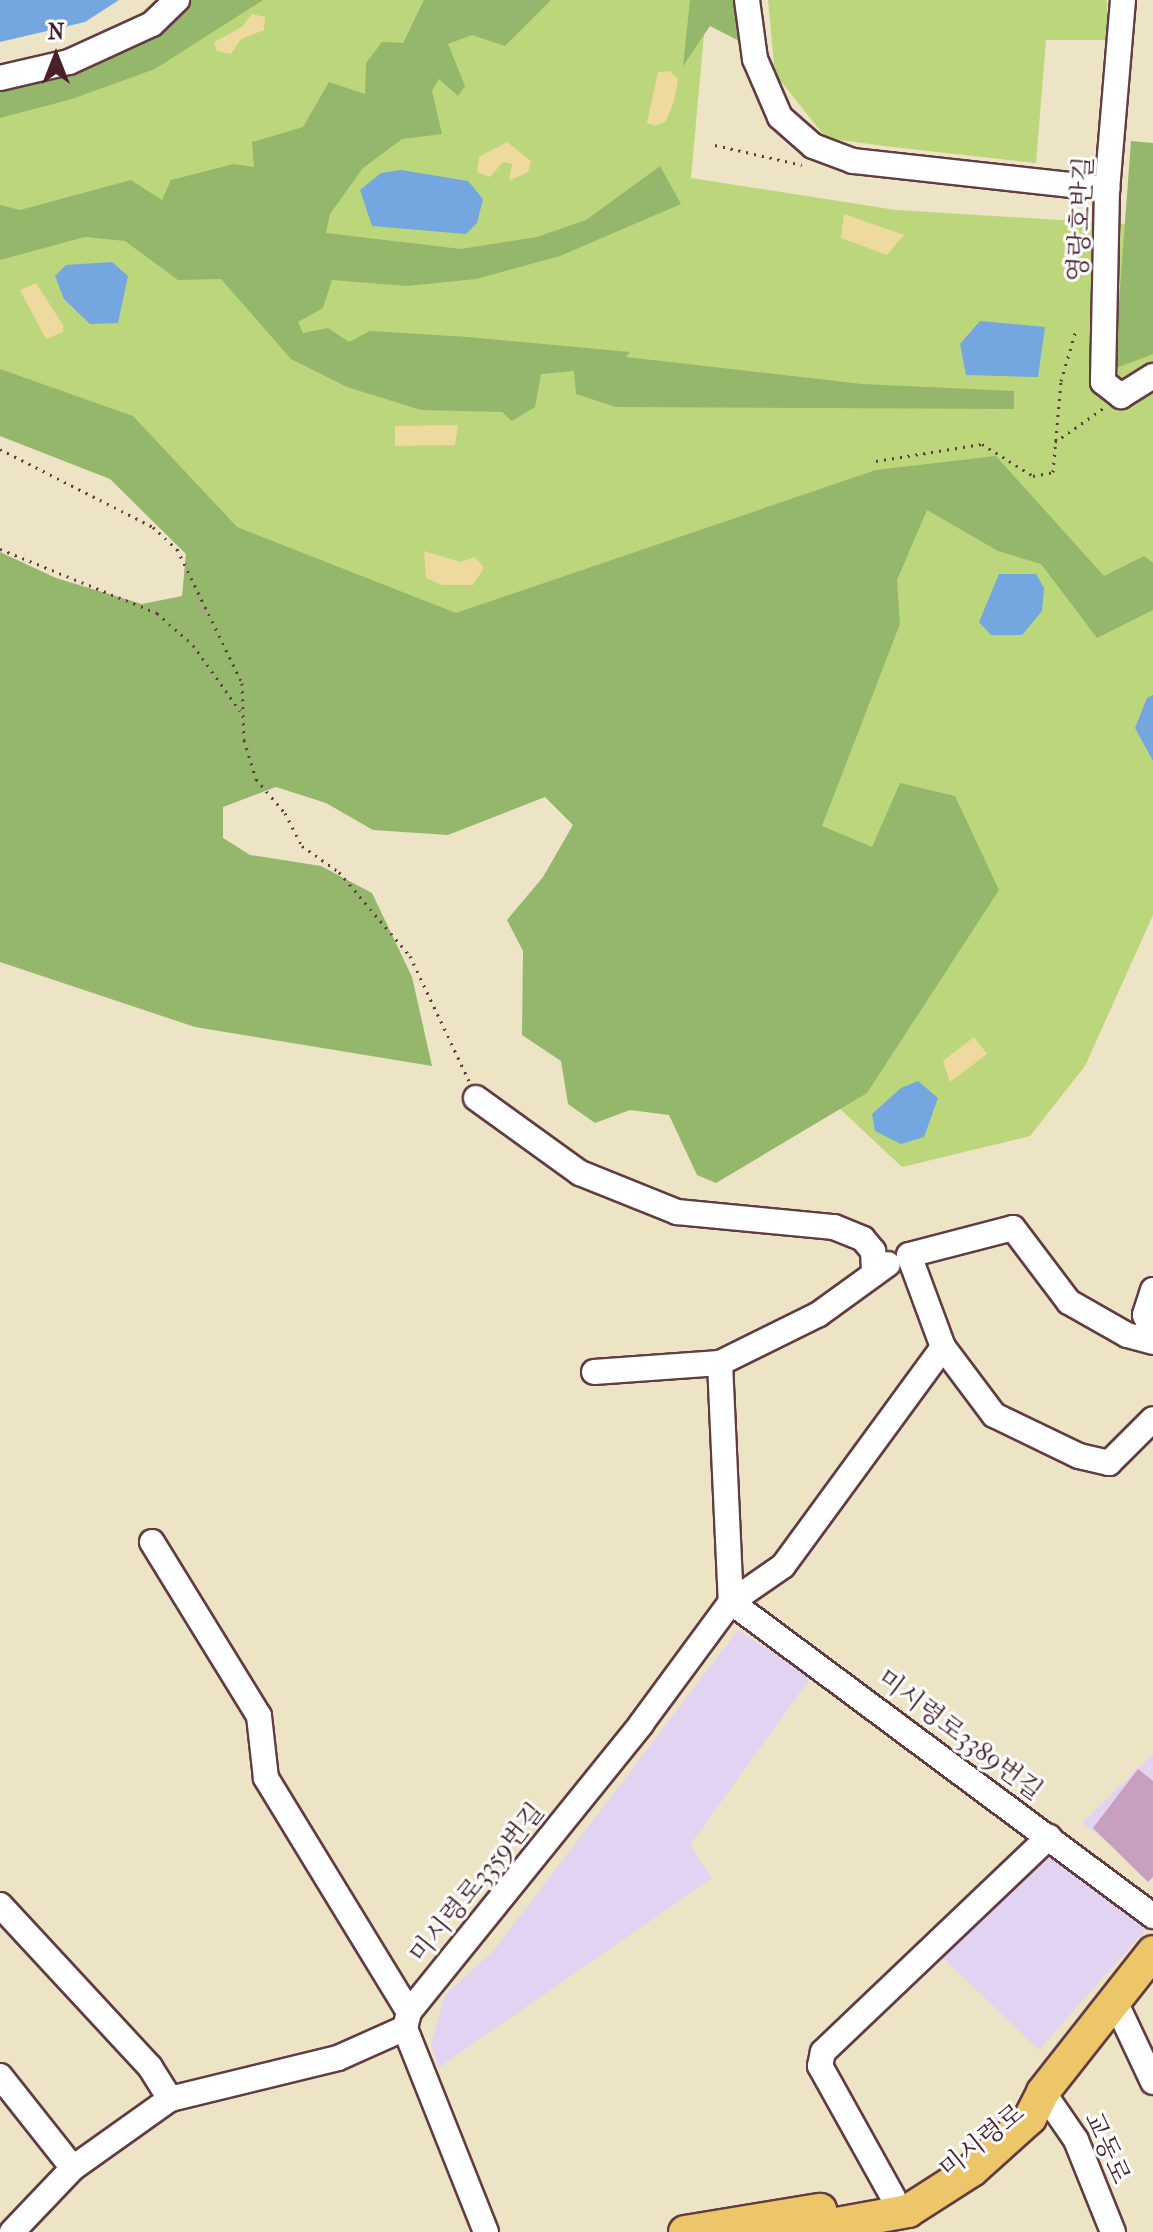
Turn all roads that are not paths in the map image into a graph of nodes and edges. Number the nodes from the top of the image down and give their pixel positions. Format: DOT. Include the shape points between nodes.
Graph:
graph roads {
  1 [pos="177,0"];
  2 [pos="747,0"];
  3 [pos="1123,0"];
  4 [pos="0,78"];
  5 [pos="1107,189"];
  6 [pos="1153,376"];
  7 [pos="476,1098"];
  8 [pos="909,1255"];
  9 [pos="874,1270"];
  10 [pos="1153,1290"];
  11 [pos="1153,1333"];
  12 [pos="1153,1342"];
  13 [pos="943,1347"];
  14 [pos="720,1363"];
  15 [pos="594,1372"];
  16 [pos="1153,1419"];
  17 [pos="152,1542"];
  18 [pos="731,1602"];
  19 [pos="1049,1837"];
  20 [pos="0,1905"];
  21 [pos="1153,1916"];
  22 [pos="1153,1952"];
  23 [pos="1121,2014"];
  24 [pos="407,2020"];
  25 [pos="0,2076"];
  26 [pos="1153,2082"];
  27 [pos="1043,2092"];
  28 [pos="170,2099"];
  29 [pos="73,2168"];
  30 [pos="893,2197"];
  31 [pos="814,2230"];
  32 [pos="12,2232"];
  33 [pos="486,2232"];
  34 [pos="685,2232"];
  35 [pos="1113,2232"];
  1 -- 4 [label="street" via="152,24 69,62"];
  2 -- 5 [label="street" via="755,59 780,117 813,146 853,161"];
  3 -- 5 [label="street, 영랑호반길"];
  5 -- 6 [label="street, 영랑호반길" via="1103,382 1121,396"];
  7 -- 9 [label="street" via="580,1173 677,1212 834,1227 863,1239 873,1251"];
  8 -- 9 [label="street"];
  8 -- 12 [label="street" via="1013,1228 1069,1302 1127,1335"];
  8 -- 13 [label="street"];
  9 -- 14 [label="street" via="819,1314"];
  10 -- 11 [label="street" via="1145,1315"];
  13 -- 16 [label="street" via="994,1415 1079,1456 1109,1463"];
  13 -- 18 [label="street, 미시령로3359번길" via="783,1566"];
  14 -- 15 [label="street"];
  14 -- 18 [label="street"];
  17 -- 24 [label="street" via="259,1716 266,1778"];
  18 -- 19 [label="street, 미시령로3389번길"];
  18 -- 24 [label="street, 미시령로3359번길"];
  19 -- 21 [label="street, 미시령로3389번길"];
  19 -- 30 [label="street" via="823,2052 820,2066"];
  20 -- 28 [label="street" via="150,2067"];
  22 -- 27 [label="main road, 미시령로"];
  23 -- 26 [label="street"];
  24 -- 28 [label="street" via="338,2058"];
  24 -- 33 [label="street"];
  25 -- 29 [label="street"];
  27 -- 30 [label="main road, 미시령로" via="958,2167"];
  27 -- 31 [label="main road, 미시령로" via="1013,2136 931,2200 908,2211"];
  27 -- 35 [label="street, 교동로" via="1076,2140"];
  28 -- 29 [label="street"];
  29 -- 32 [label="street"];
  30 -- 34 [label="main road, 미시령로"];
}
